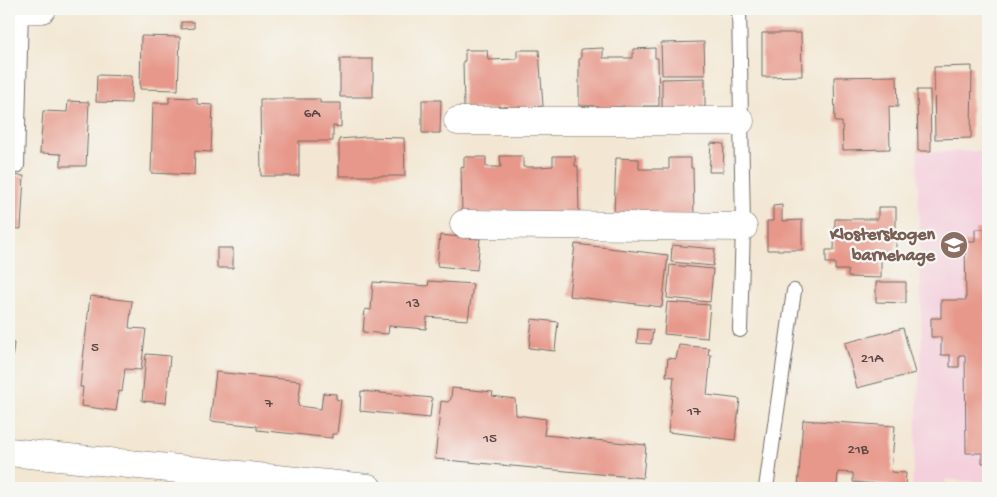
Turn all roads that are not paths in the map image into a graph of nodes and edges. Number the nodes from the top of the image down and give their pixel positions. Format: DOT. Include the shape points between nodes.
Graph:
graph roads {
  1 [pos="24,9"];
  2 [pos="739,9"];
  3 [pos="458,121"];
  4 [pos="740,121"];
  5 [pos="17,166"];
  6 [pos="464,224"];
  7 [pos="743,227"];
  8 [pos="794,291"];
  9 [pos="740,330"];
  10 [pos="9,452"];
  11 [pos="184,480"];
  12 [pos="368,488"];
  13 [pos="766,488"];
  1 -- 5 [label="lane"];
  2 -- 4 [label="lane"];
  3 -- 4 [label="street"];
  4 -- 7 [label="lane"];
  6 -- 7 [label="street"];
  7 -- 9 [label="lane"];
  8 -- 13 [label="lane"];
  10 -- 11 [label="street"];
  11 -- 12 [label="street"];
}
